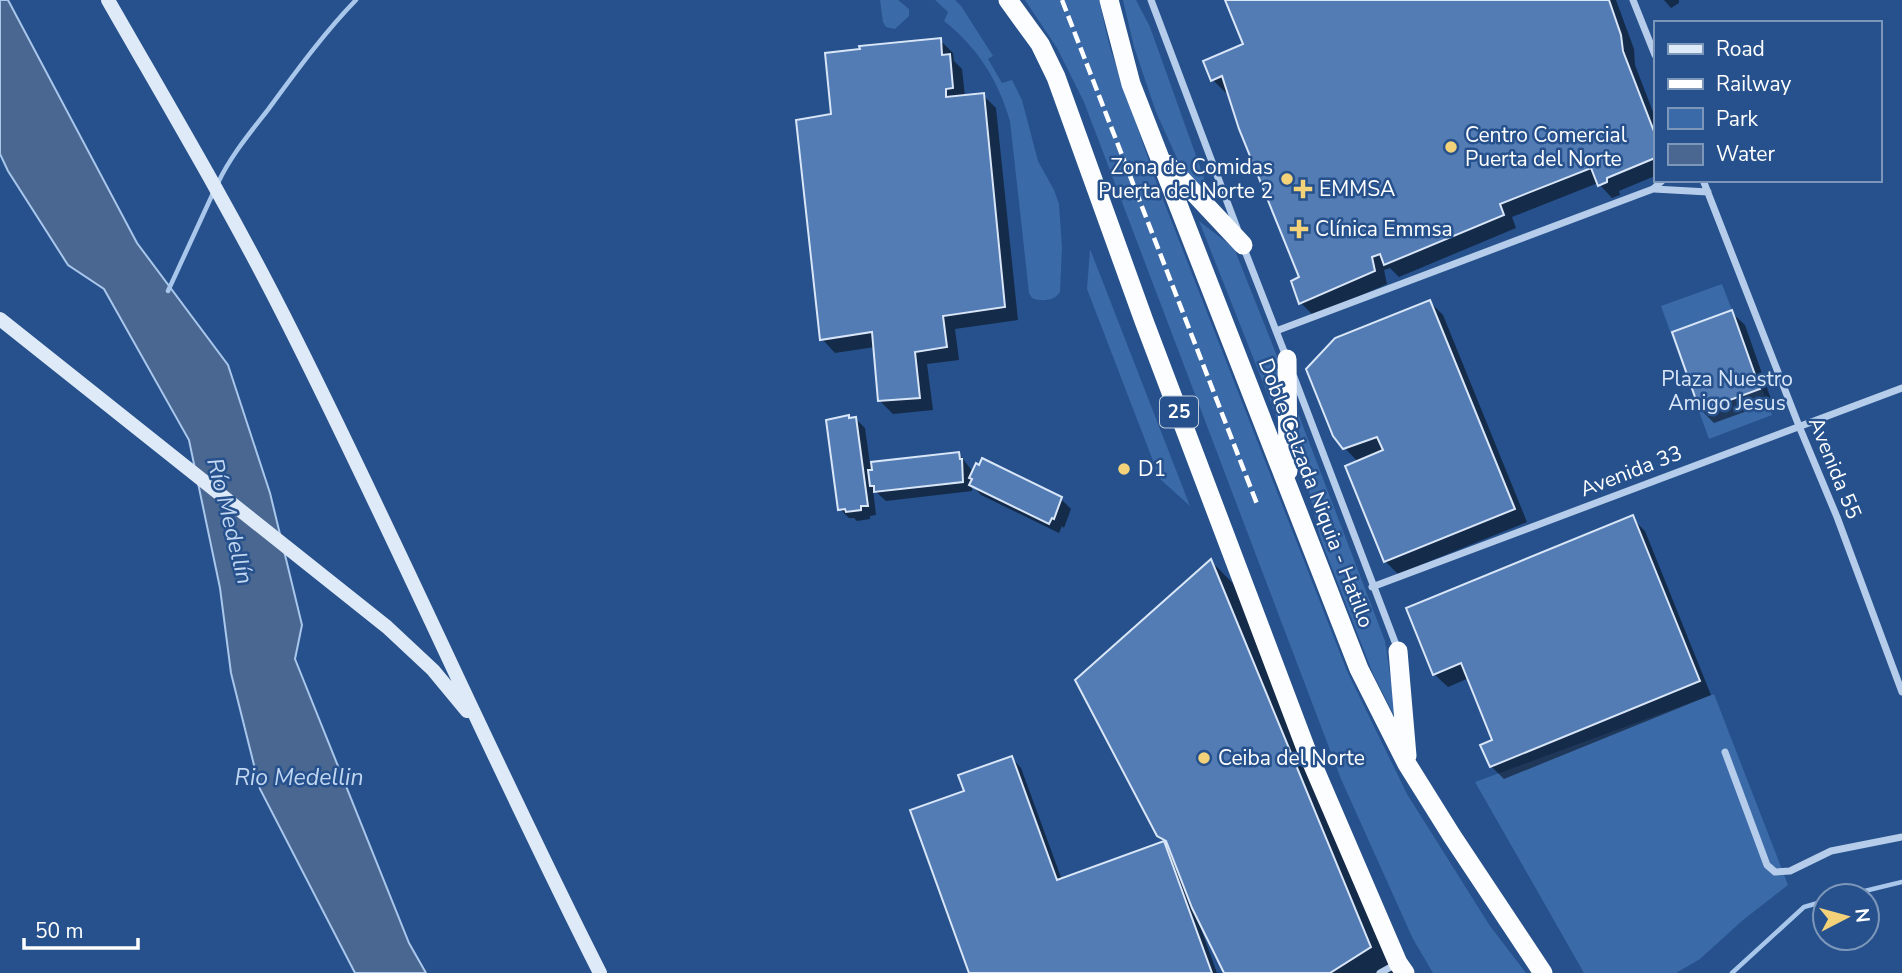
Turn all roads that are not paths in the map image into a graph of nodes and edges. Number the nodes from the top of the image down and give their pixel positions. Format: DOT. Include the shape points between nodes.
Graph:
graph roads {
  1 [pos="108,0"];
  2 [pos="1008,0"];
  3 [pos="1109,0"];
  4 [pos="1151,0"];
  5 [pos="1633,0"];
  6 [pos="1654,52"];
  7 [pos="1160,156"];
  8 [pos="1661,182"];
  9 [pos="1704,182"];
  10 [pos="1653,189"];
  11 [pos="1708,192"];
  12 [pos="1243,245"];
  13 [pos="0,319"];
  14 [pos="1276,331"];
  15 [pos="1287,359"];
  16 [pos="1902,388"];
  17 [pos="1799,426"];
  18 [pos="1288,482"];
  19 [pos="1372,587"];
  20 [pos="1398,651"];
  21 [pos="1902,692"];
  22 [pos="481,727"];
  23 [pos="1725,752"];
  24 [pos="1407,764"];
  25 [pos="1902,837"];
  26 [pos="1402,968"];
  27 [pos="600,973"];
  28 [pos="1380,973"];
  29 [pos="1543,973"];
  1 -- 22 [label="main road" via="230,213 343,436"];
  2 -- 26 [label="highway, 25" via="1040,44 1056,77 1306,749"];
  3 -- 7 [label="highway, Doble Calzada Niquia - Hatillo" via="1131,84"];
  4 -- 12 [label="street"];
  5 -- 6 [label="street"];
  7 -- 12 [label="highway"];
  7 -- 18 [label="highway, Doble Calzada Niquia - Hatillo"];
  8 -- 10 [label="street"];
  9 -- 11 [label="street, Avenida 55"];
  10 -- 11 [label="street"];
  10 -- 14 [label="street"];
  11 -- 17 [label="street, Avenida 55"];
  12 -- 14 [label="street"];
  13 -- 22 [label="main road" via="387,627 433,670"];
  14 -- 15 [label="street"];
  15 -- 18 [label="highway"];
  15 -- 19 [label="street"];
  16 -- 17 [label="street, Avenida 33"];
  17 -- 19 [label="street, Avenida 33"];
  17 -- 21 [label="street, Avenida 55" via="1838,517"];
  18 -- 24 [label="highway, Doble Calzada Niquia - Hatillo" via="1360,669"];
  19 -- 20 [label="street"];
  20 -- 24 [label="highway"];
  22 -- 27 [label="main road"];
  23 -- 25 [label="street" via="1768,865 1775,872 1790,871 1831,851"];
  24 -- 29 [label="highway, Doble Calzada Niquia - Hatillo"];
  26 -- 28 [label="street"];
}
